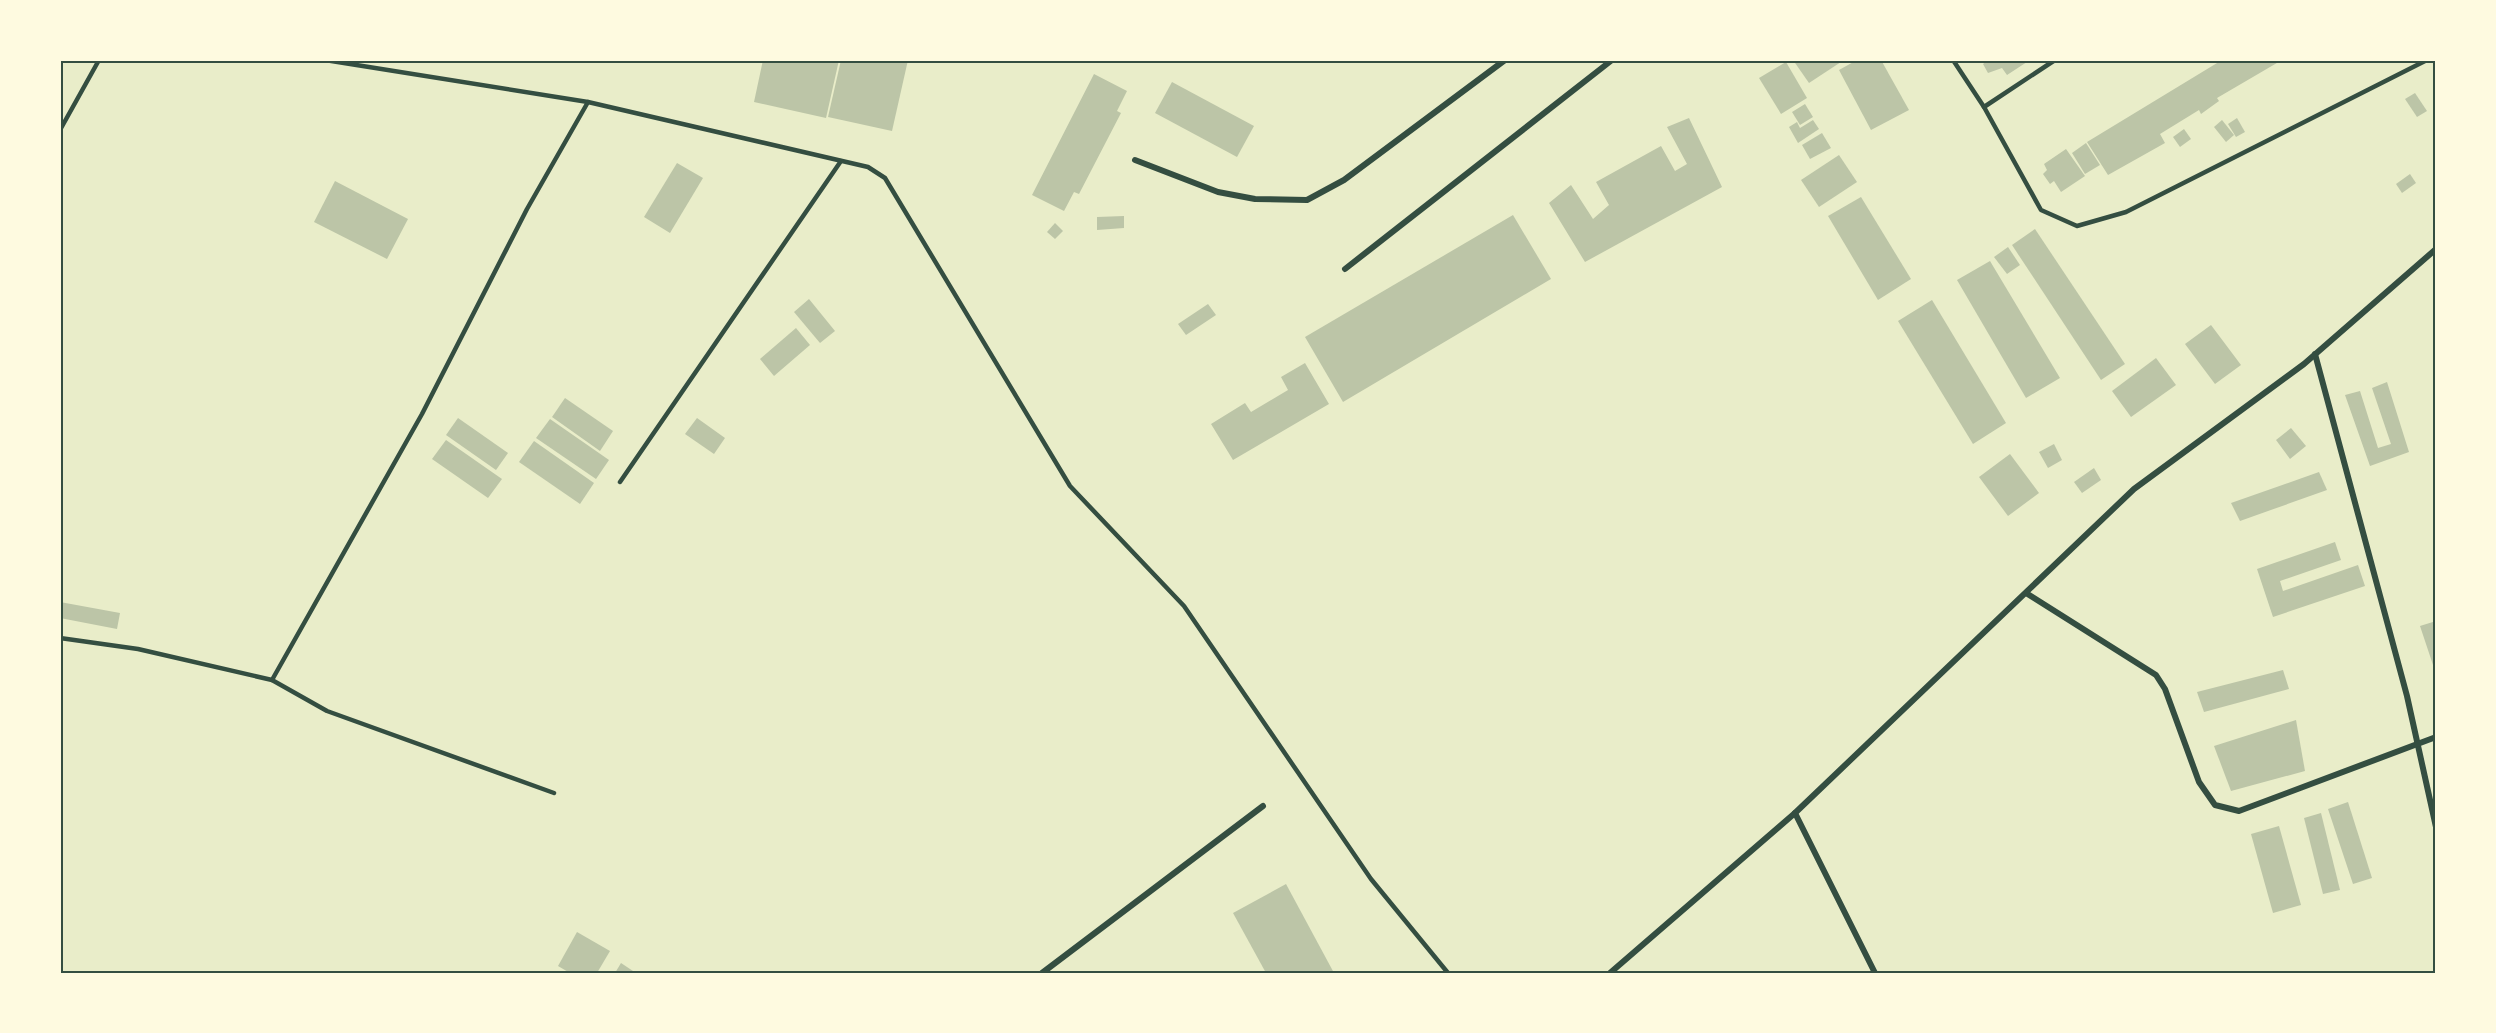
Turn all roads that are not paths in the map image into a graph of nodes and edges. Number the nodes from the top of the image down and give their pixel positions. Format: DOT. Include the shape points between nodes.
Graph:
graph roads {
  1 [pos="99,60"];
  2 [pos="325,60"];
  3 [pos="1505,60"];
  4 [pos="1612,60"];
  5 [pos="1953,60"];
  6 [pos="2055,60"];
  7 [pos="2427,60"];
  8 [pos="588,102"];
  9 [pos="1984,106"];
  10 [pos="60,130"];
  11 [pos="841,160"];
  12 [pos="1135,160"];
  13 [pos="2436,249"];
  14 [pos="1345,269"];
  15 [pos="2315,354"];
  16 [pos="620,482"];
  17 [pos="2026,593"];
  18 [pos="60,638"];
  19 [pos="272,680"];
  20 [pos="2436,737"];
  21 [pos="2417,742"];
  22 [pos="554,793"];
  23 [pos="1263,806"];
  24 [pos="1795,813"];
  25 [pos="2436,826"];
  26 [pos="1042,973"];
  27 [pos="1448,973"];
  28 [pos="1610,973"];
  29 [pos="1875,973"];
  1 -- 10 [label="lane"];
  2 -- 8 [label="lane"];
  3 -- 12 [label="street" via="1344,180 1307,200 1255,199 1218,192"];
  4 -- 14 [label="street"];
  5 -- 9 [label="lane"];
  6 -- 9 [label="lane"];
  7 -- 9 [label="lane" via="2126,212 2077,226 2041,210"];
  8 -- 11 [label="lane"];
  8 -- 19 [label="lane" via="527,209 422,414"];
  11 -- 16 [label="lane"];
  11 -- 27 [label="lane" via="868,167 885,178 1070,486 1184,606 1371,879"];
  13 -- 15 [label="street"];
  15 -- 17 [label="street" via="2134,489"];
  15 -- 21 [label="street"];
  17 -- 21 [label="street" via="2156,675 2165,689 2199,782 2215,805 2239,811"];
  17 -- 24 [label="street"];
  18 -- 19 [label="lane" via="138,649"];
  19 -- 22 [label="lane" via="327,711"];
  20 -- 21 [label="street"];
  21 -- 25 [label="street"];
  23 -- 26 [label="street"];
  24 -- 28 [label="street"];
  24 -- 29 [label="street"];
}
